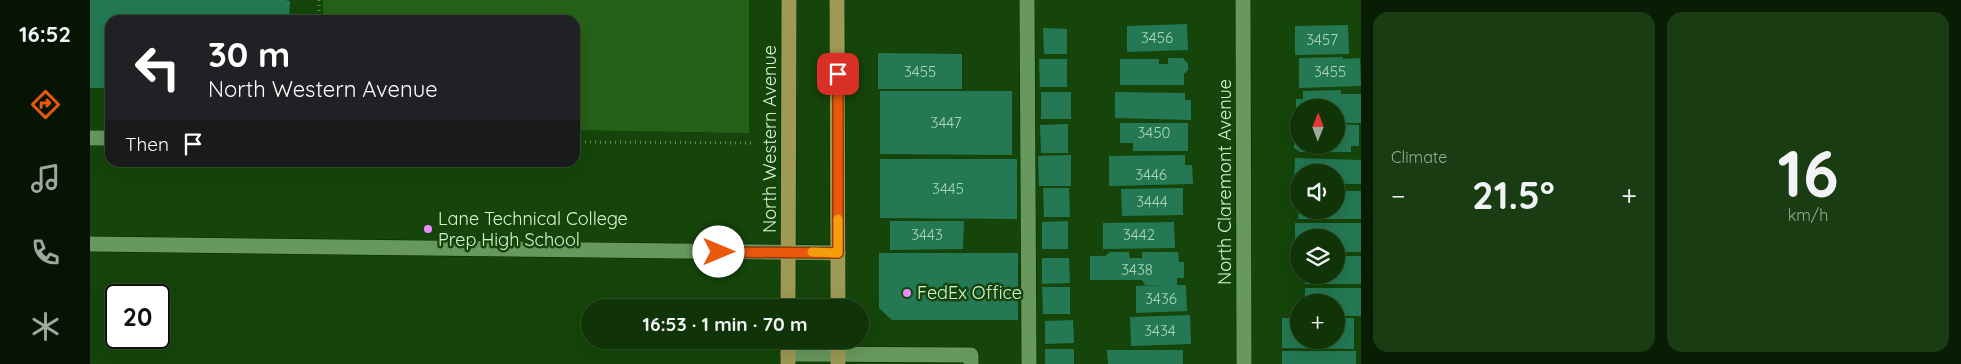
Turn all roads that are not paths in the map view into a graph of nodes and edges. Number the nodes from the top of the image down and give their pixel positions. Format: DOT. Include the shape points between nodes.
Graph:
graph roads {
  1 [pos="789,0"];
  2 [pos="837,0"];
  3 [pos="1027,0"];
  4 [pos="1243,0"];
  5 [pos="90,138"];
  6 [pos="105,138"];
  7 [pos="90,244"];
  8 [pos="788,252"];
  9 [pos="838,253"];
  10 [pos="788,299"];
  11 [pos="838,299"];
  12 [pos="788,353"];
  13 [pos="838,353"];
  14 [pos="971,364"];
  15 [pos="1029,364"];
  16 [pos="1244,364"];
  1 -- 8 [label="main road, North Western Avenue"];
  2 -- 9 [label="main road"];
  3 -- 15 [label="street"];
  4 -- 16 [label="street, North Claremont Avenue"];
  5 -- 6 [label="street"];
  7 -- 8 [label="street"];
  8 -- 9 [label="street"];
  8 -- 10 [label="main road, North Western Avenue"];
  9 -- 11 [label="main road"];
  12 -- 13 [label="street"];
  13 -- 14 [label="street" via="971,355"];
}
